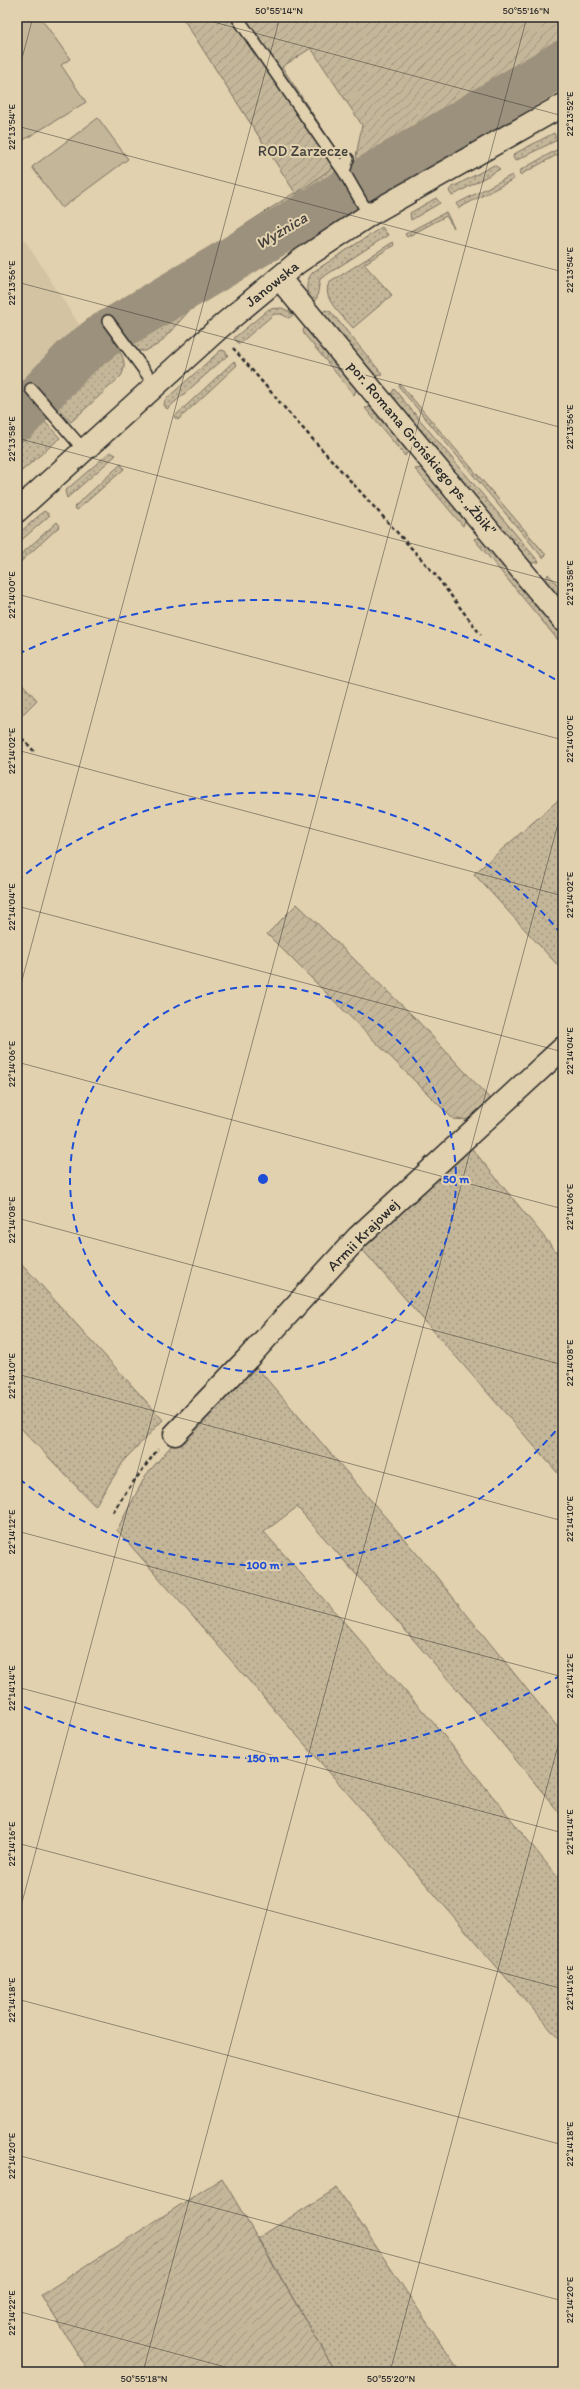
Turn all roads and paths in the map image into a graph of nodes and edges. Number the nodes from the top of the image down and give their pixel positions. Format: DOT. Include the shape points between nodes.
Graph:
graph roads {
  1 [pos="236,17"];
  2 [pos="563,105"];
  3 [pos="348,159"];
  4 [pos="346,176"];
  5 [pos="368,215"];
  6 [pos="279,278"];
  7 [pos="109,322"];
  8 [pos="219,328"];
  9 [pos="155,385"];
  10 [pos="32,391"];
  11 [pos="84,450"];
  12 [pos="17,511"];
  13 [pos="563,620"];
  14 [pos="482,635"];
  15 [pos="17,733"];
  16 [pos="34,751"];
  17 [pos="563,1048"];
  18 [pos="175,1434"];
  19 [pos="113,1512"];
  1 -- 4 [label="lane"];
  2 -- 5 [label="street, Janowska"];
  3 -- 4 [label="lane"];
  4 -- 5 [label="lane"];
  5 -- 6 [label="street, Janowska" via="298,262"];
  6 -- 8 [label="street, Janowska"];
  6 -- 13 [label="street, por. Romana Grońskiego ps. „Żbik”"];
  7 -- 9 [label="lane"];
  8 -- 9 [label="street, Janowska"];
  8 -- 14 [label="path" via="289,413 433,572"];
  9 -- 11 [label="street, Janowska"];
  10 -- 11 [label="lane"];
  11 -- 12 [label="street, Janowska"];
  15 -- 16 [label="path"];
  17 -- 18 [label="street, Armii Krajowej" via="358,1237"];
  18 -- 19 [label="path" via="154,1453"];
}
